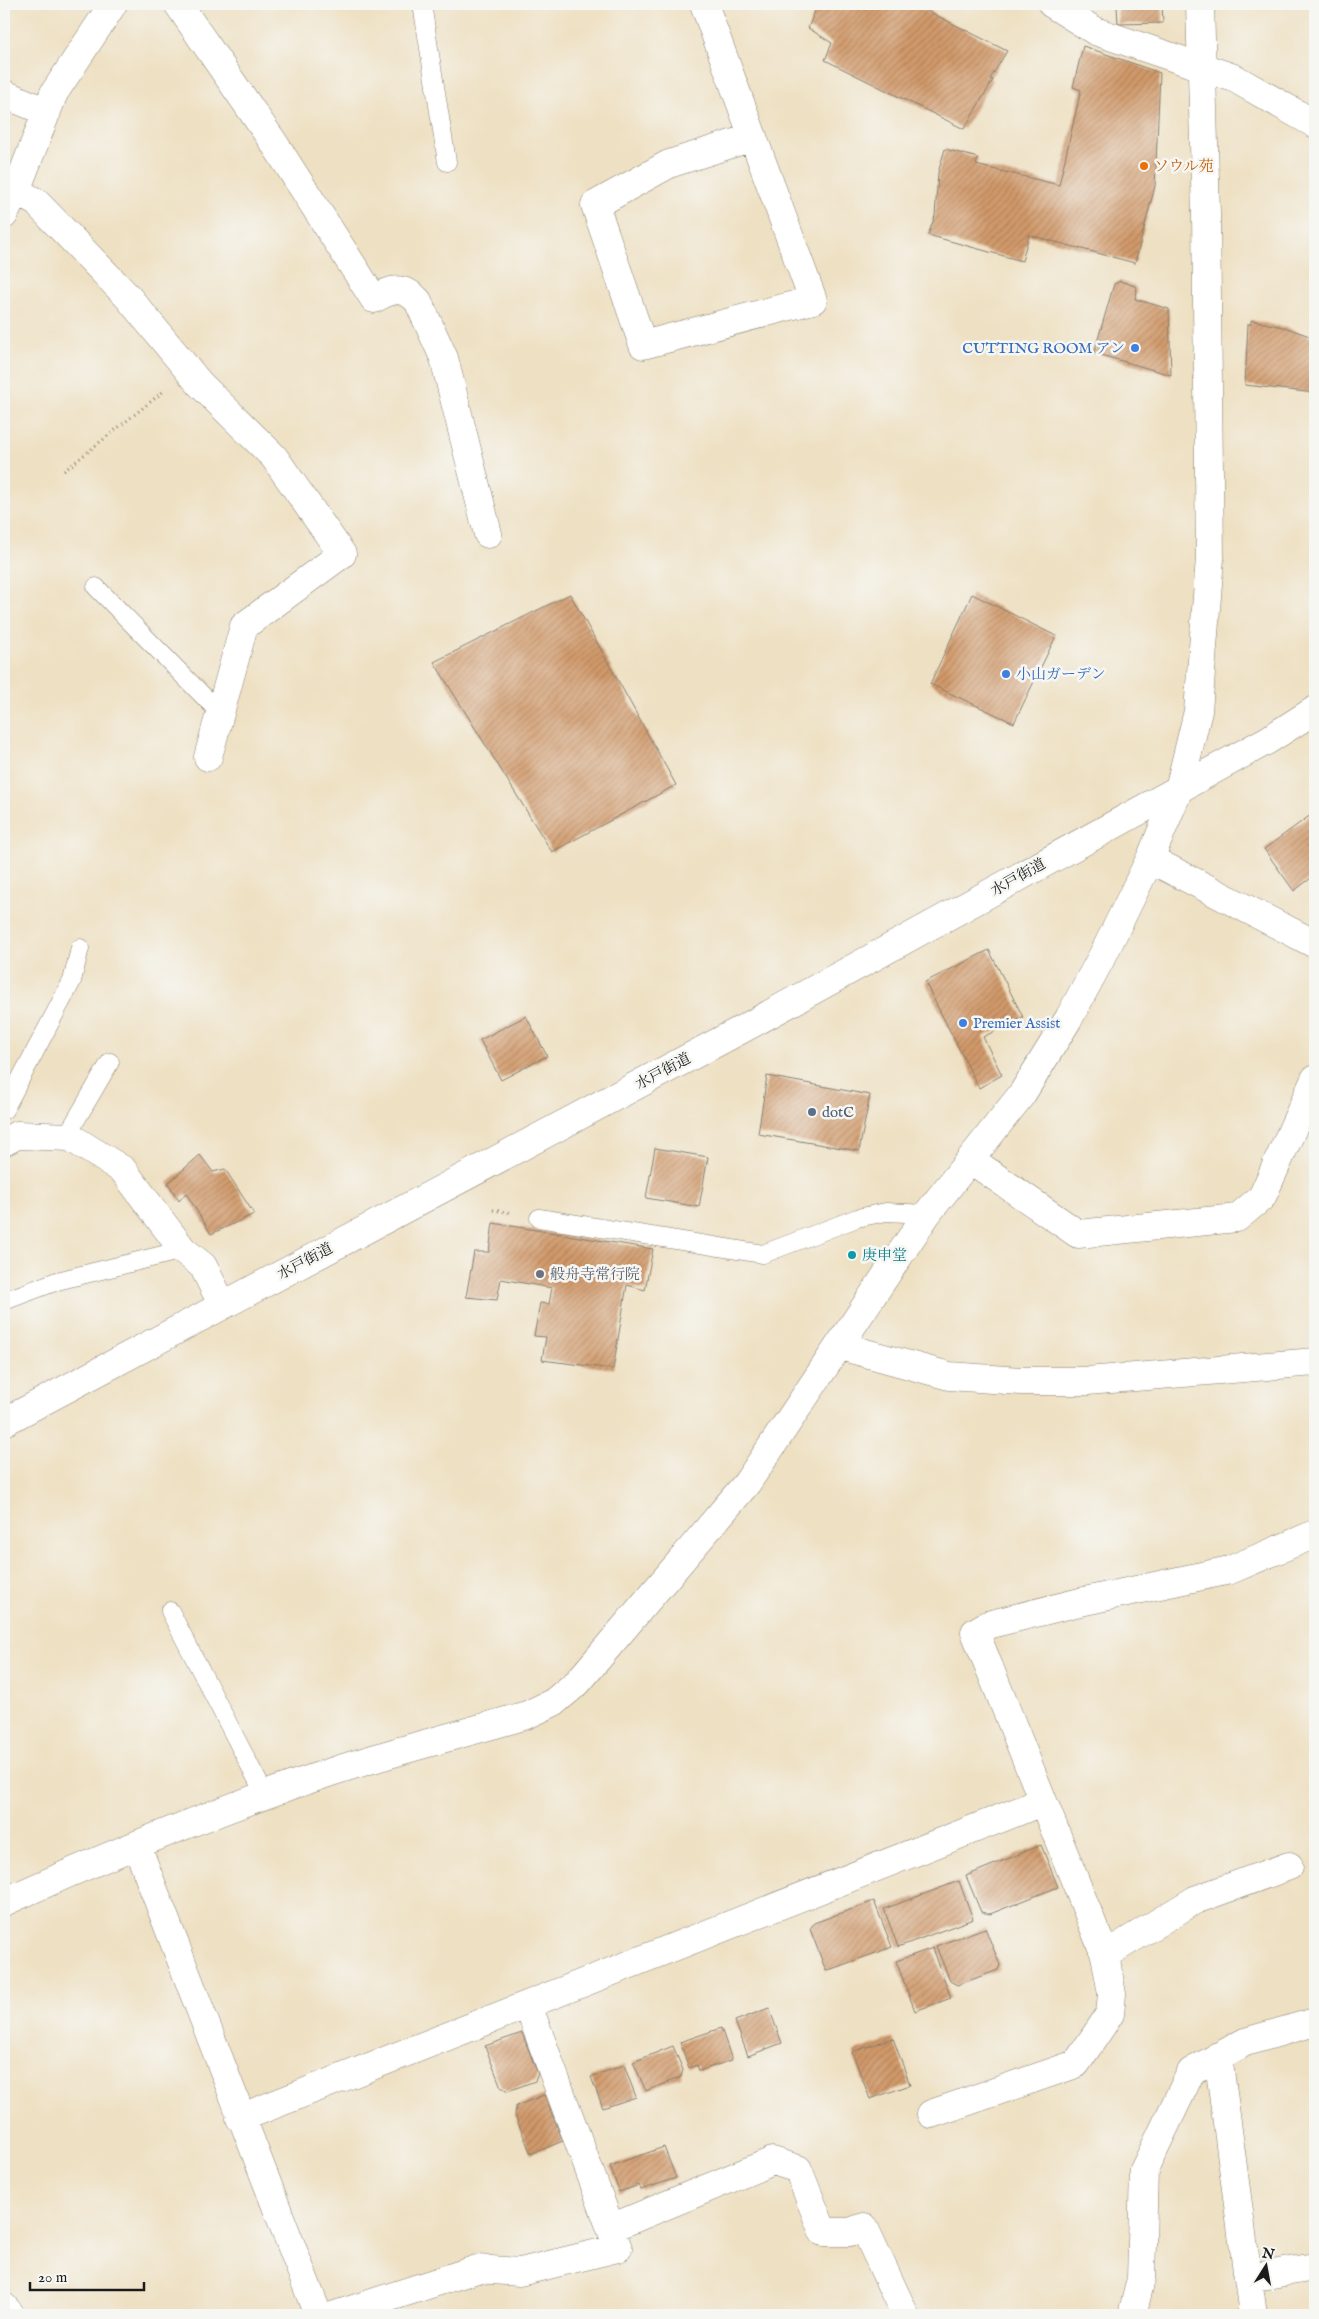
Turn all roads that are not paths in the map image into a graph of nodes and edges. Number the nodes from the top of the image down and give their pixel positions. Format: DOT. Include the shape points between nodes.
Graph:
graph roads {
  1 [pos="113,4"];
  2 [pos="178,4"];
  3 [pos="422,4"];
  4 [pos="704,4"];
  5 [pos="1052,4"];
  6 [pos="1200,4"];
  7 [pos="1200,68"];
  8 [pos="4,94"];
  9 [pos="47,112"];
  10 [pos="1315,124"];
  11 [pos="753,137"];
  12 [pos="447,162"];
  13 [pos="16,191"];
  14 [pos="4,216"];
  15 [pos="488,534"];
  16 [pos="96,587"];
  17 [pos="1315,710"];
  18 [pos="220,713"];
  19 [pos="208,757"];
  20 [pos="1178,789"];
  21 [pos="1150,859"];
  22 [pos="1315,944"];
  23 [pos="80,948"];
  24 [pos="110,1062"];
  25 [pos="1315,1079"];
  26 [pos="4,1110"];
  27 [pos="4,1114"];
  28 [pos="66,1136"];
  29 [pos="14,1139"];
  30 [pos="971,1160"];
  31 [pos="927,1214"];
  32 [pos="539,1218"];
  33 [pos="183,1250"];
  34 [pos="4,1301"];
  35 [pos="222,1304"];
  36 [pos="840,1346"];
  37 [pos="1315,1362"];
  38 [pos="4,1422"];
  39 [pos="1315,1534"];
  40 [pos="170,1611"];
  41 [pos="265,1795"];
  42 [pos="1042,1802"];
  43 [pos="137,1846"];
  44 [pos="1289,1866"];
  45 [pos="4,1902"];
  46 [pos="1104,1955"];
  47 [pos="528,2005"];
  48 [pos="1315,2022"];
  49 [pos="1218,2056"];
  50 [pos="931,2114"];
  51 [pos="240,2118"];
  52 [pos="611,2228"];
  53 [pos="1315,2267"];
  54 [pos="1248,2278"];
  55 [pos="4,2307"];
  56 [pos="11,2315"];
  57 [pos="318,2315"];
  58 [pos="335,2315"];
  59 [pos="905,2315"];
  60 [pos="1132,2315"];
  61 [pos="1254,2315"];
  1 -- 9 [label="main road" via="54,93"];
  2 -- 15 [label="main road" via="274,143 374,299 390,290 402,289 418,301 444,358"];
  3 -- 12 [label="lane"];
  4 -- 11 [label="main road"];
  5 -- 7 [label="main road" via="1095,32"];
  6 -- 7 [label="main road"];
  7 -- 10 [label="main road" via="1234,78"];
  7 -- 20 [label="main road" via="1206,214 1210,558 1198,712"];
  8 -- 9 [label="main road"];
  9 -- 13 [label="main road"];
  11 -- 11 [label="main road" via="813,300 643,345 595,205 669,164"];
  13 -- 14 [label="main road"];
  13 -- 18 [label="main road" via="36,202 128,297 226,412 274,457 342,554 244,626"];
  16 -- 18 [label="lane"];
  17 -- 20 [label="main road, 水戸街道" via="1268,740"];
  18 -- 19 [label="main road"];
  20 -- 21 [label="main road"];
  20 -- 35 [label="main road, 水戸街道" via="748,1026"];
  21 -- 22 [label="main road"];
  21 -- 30 [label="main road" via="1068,1018 1022,1094"];
  23 -- 26 [label="lane" via="72,981"];
  24 -- 28 [label="lane"];
  25 -- 30 [label="main road" via="1262,1197 1237,1218 1078,1234"];
  27 -- 29 [label="lane"];
  28 -- 29 [label="main road"];
  28 -- 33 [label="main road" via="123,1170"];
  30 -- 31 [label="main road"];
  31 -- 32 [label="lane" via="886,1212 857,1218 762,1254"];
  31 -- 36 [label="main road"];
  33 -- 34 [label="lane" via="58,1282"];
  33 -- 35 [label="main road" via="203,1266"];
  35 -- 38 [label="main road, 水戸街道"];
  36 -- 37 [label="main road" via="949,1376 1021,1381 1107,1380"];
  36 -- 41 [label="main road" via="747,1483 578,1682 554,1702 527,1715 333,1771"];
  39 -- 42 [label="main road" via="1230,1570 1070,1604 987,1625 975,1632"];
  40 -- 41 [label="lane"];
  41 -- 43 [label="main road"];
  42 -- 46 [label="main road"];
  42 -- 47 [label="main road"];
  43 -- 45 [label="main road"];
  43 -- 51 [label="main road"];
  44 -- 46 [label="main road" via="1195,1900"];
  46 -- 50 [label="main road" via="1112,1994 1110,2014 1076,2064"];
  47 -- 51 [label="main road"];
  47 -- 52 [label="main road"];
  48 -- 49 [label="main road" via="1245,2042"];
  49 -- 54 [label="main road"];
  49 -- 60 [label="main road" via="1191,2072 1144,2170 1141,2279"];
  51 -- 57 [label="main road"];
  52 -- 58 [label="main road" via="618,2248 520,2272 477,2269"];
  52 -- 59 [label="main road" via="773,2162 798,2169 822,2232 850,2232 864,2227"];
  53 -- 54 [label="main road"];
  54 -- 61 [label="main road"];
  55 -- 56 [label="main road"];
}
